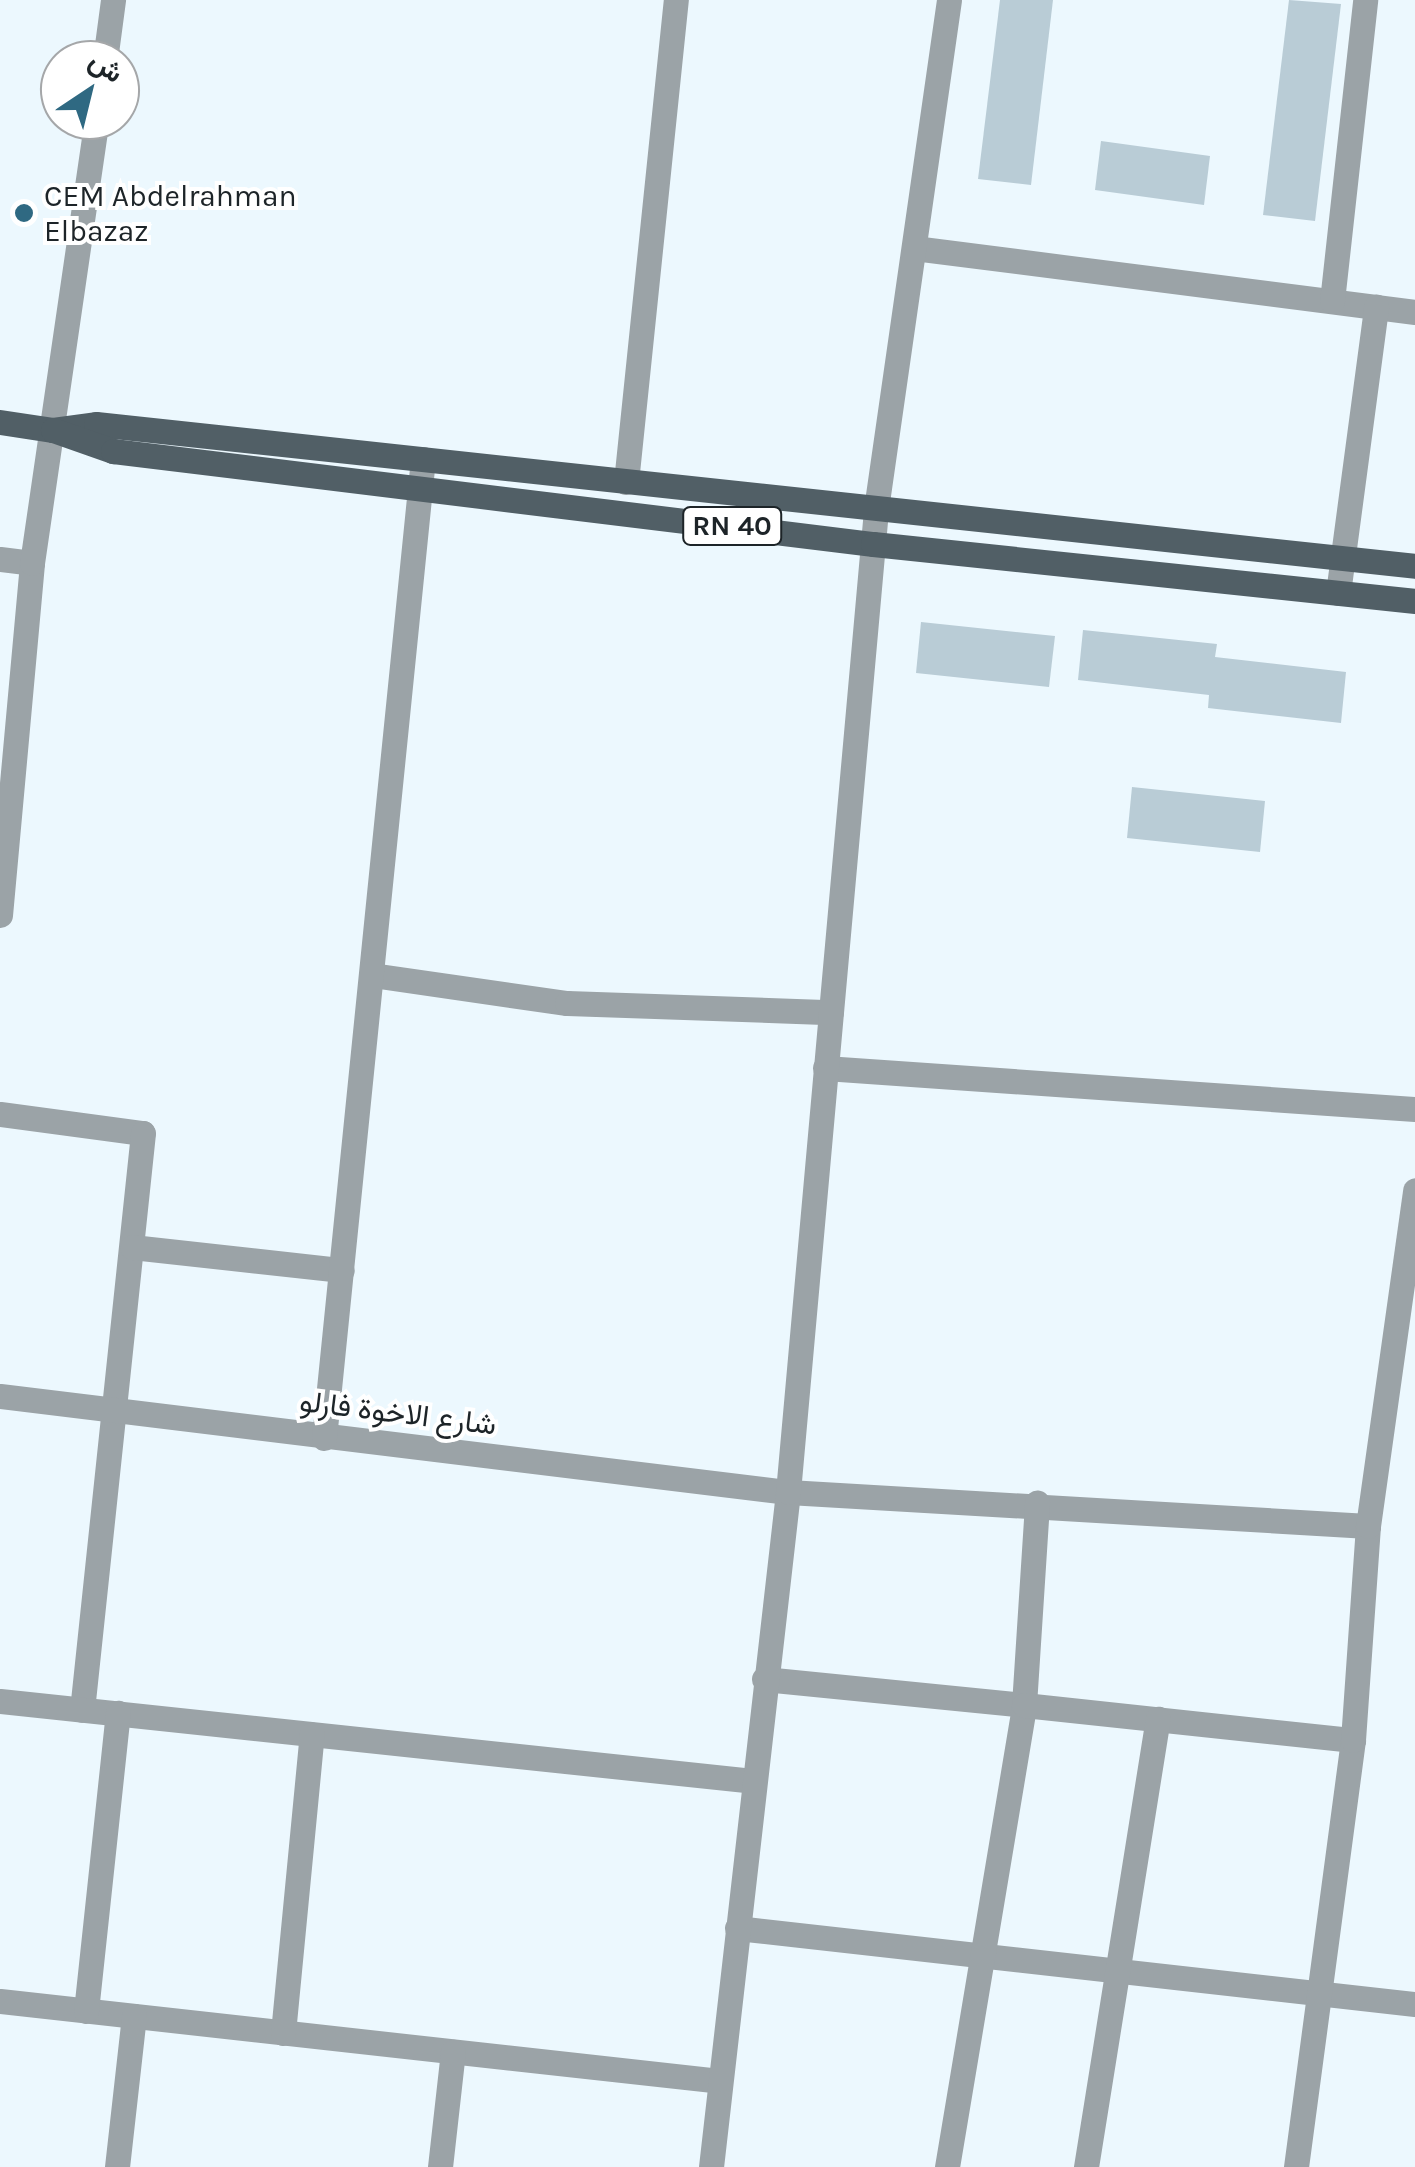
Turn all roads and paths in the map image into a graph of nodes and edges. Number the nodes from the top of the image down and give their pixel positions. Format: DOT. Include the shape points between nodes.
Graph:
graph roads {
  1 [pos="114,0"];
  2 [pos="676,0"];
  3 [pos="949,0"];
  4 [pos="1365,0"];
  5 [pos="108,40"];
  6 [pos="94,140"];
  7 [pos="914,248"];
  8 [pos="1332,301"];
  9 [pos="1376,307"];
  10 [pos="1415,312"];
  11 [pos="0,422"];
  12 [pos="54,430"];
  13 [pos="422,459"];
  14 [pos="626,482"];
  15 [pos="421,487"];
  16 [pos="876,509"];
  17 [pos="1154,537"];
  18 [pos="873,544"];
  19 [pos="1341,556"];
  20 [pos="0,558"];
  21 [pos="32,562"];
  22 [pos="1415,566"];
  23 [pos="1154,574"];
  24 [pos="1338,593"];
  25 [pos="1415,601"];
  26 [pos="0,914"];
  27 [pos="372,975"];
  28 [pos="831,1012"];
  29 [pos="825,1068"];
  30 [pos="1415,1109"];
  31 [pos="0,1114"];
  32 [pos="1415,1190"];
  33 [pos="132,1247"];
  34 [pos="342,1270"];
  35 [pos="1404,1353"];
  36 [pos="0,1396"];
  37 [pos="115,1410"];
  38 [pos="324,1438"];
  39 [pos="788,1492"];
  40 [pos="1037,1502"];
  41 [pos="1368,1526"];
  42 [pos="764,1679"];
  43 [pos="0,1701"];
  44 [pos="1024,1705"];
  45 [pos="82,1710"];
  46 [pos="118,1713"];
  47 [pos="1158,1720"];
  48 [pos="312,1734"];
  49 [pos="1353,1740"];
  50 [pos="753,1781"];
  51 [pos="736,1928"];
  52 [pos="985,1956"];
  53 [pos="1118,1970"];
  54 [pos="1319,1992"];
  55 [pos="0,2001"];
  56 [pos="1415,2004"];
  57 [pos="86,2011"];
  58 [pos="134,2016"];
  59 [pos="282,2032"];
  60 [pos="453,2052"];
  61 [pos="720,2082"];
  62 [pos="117,2167"];
  63 [pos="440,2167"];
  64 [pos="711,2167"];
  65 [pos="947,2167"];
  66 [pos="1086,2167"];
  67 [pos="1296,2167"];
  1 -- 5 [label="street"];
  2 -- 14 [label="street"];
  3 -- 7 [label="street"];
  4 -- 8 [label="street"];
  6 -- 12 [label="street"];
  7 -- 8 [label="street"];
  7 -- 16 [label="street"];
  8 -- 9 [label="street"];
  9 -- 10 [label="street"];
  9 -- 19 [label="street"];
  11 -- 12 [label="main road, RN 40"];
  12 -- 13 [label="main road, RN 40" via="96,424"];
  12 -- 15 [label="main road, RN 40" via="114,451"];
  12 -- 21 [label="street"];
  13 -- 14 [label="main road, RN 40"];
  13 -- 15 [label="street"];
  14 -- 16 [label="main road, RN 40"];
  15 -- 18 [label="main road, RN 40"];
  15 -- 27 [label="street"];
  16 -- 17 [label="main road, RN 40"];
  16 -- 18 [label="street"];
  17 -- 19 [label="main road, RN 40"];
  17 -- 23 [label="main road"];
  18 -- 23 [label="main road, RN 40"];
  18 -- 28 [label="street"];
  19 -- 22 [label="main road, RN 40"];
  19 -- 24 [label="street"];
  20 -- 21 [label="street"];
  21 -- 26 [label="street"];
  23 -- 24 [label="main road, RN 40"];
  24 -- 25 [label="main road, RN 40"];
  27 -- 28 [label="street" via="567,1002"];
  27 -- 34 [label="street"];
  28 -- 29 [label="street"];
  29 -- 30 [label="street"];
  29 -- 39 [label="street"];
  31 -- 33 [label="street" via="143,1134"];
  32 -- 35 [label="street"];
  33 -- 34 [label="street"];
  33 -- 37 [label="street"];
  34 -- 38 [label="street"];
  35 -- 41 [label="street"];
  36 -- 37 [label="street, شارع الاخوة فارلو"];
  37 -- 38 [label="street, شارع الاخوة فارلو"];
  37 -- 45 [label="street"];
  38 -- 39 [label="street, شارع الاخوة فارلو"];
  39 -- 40 [label="street, شارع الاخوة فارلو"];
  39 -- 42 [label="street"];
  40 -- 41 [label="street, شارع الاخوة فارلو"];
  40 -- 44 [label="street"];
  41 -- 49 [label="street"];
  42 -- 44 [label="street"];
  42 -- 50 [label="street"];
  43 -- 45 [label="street"];
  44 -- 47 [label="street"];
  44 -- 52 [label="street"];
  45 -- 46 [label="street"];
  46 -- 48 [label="street"];
  46 -- 57 [label="street"];
  47 -- 49 [label="street"];
  47 -- 53 [label="street"];
  48 -- 50 [label="street"];
  48 -- 59 [label="street"];
  49 -- 54 [label="street"];
  50 -- 51 [label="street"];
  51 -- 52 [label="street"];
  51 -- 61 [label="street"];
  52 -- 53 [label="street"];
  52 -- 65 [label="street"];
  53 -- 54 [label="street"];
  53 -- 66 [label="street"];
  54 -- 56 [label="street"];
  54 -- 67 [label="street"];
  55 -- 57 [label="street"];
  57 -- 58 [label="street"];
  58 -- 59 [label="street"];
  58 -- 62 [label="street"];
  59 -- 60 [label="street"];
  60 -- 61 [label="street"];
  60 -- 63 [label="street"];
  61 -- 64 [label="street"];
}
